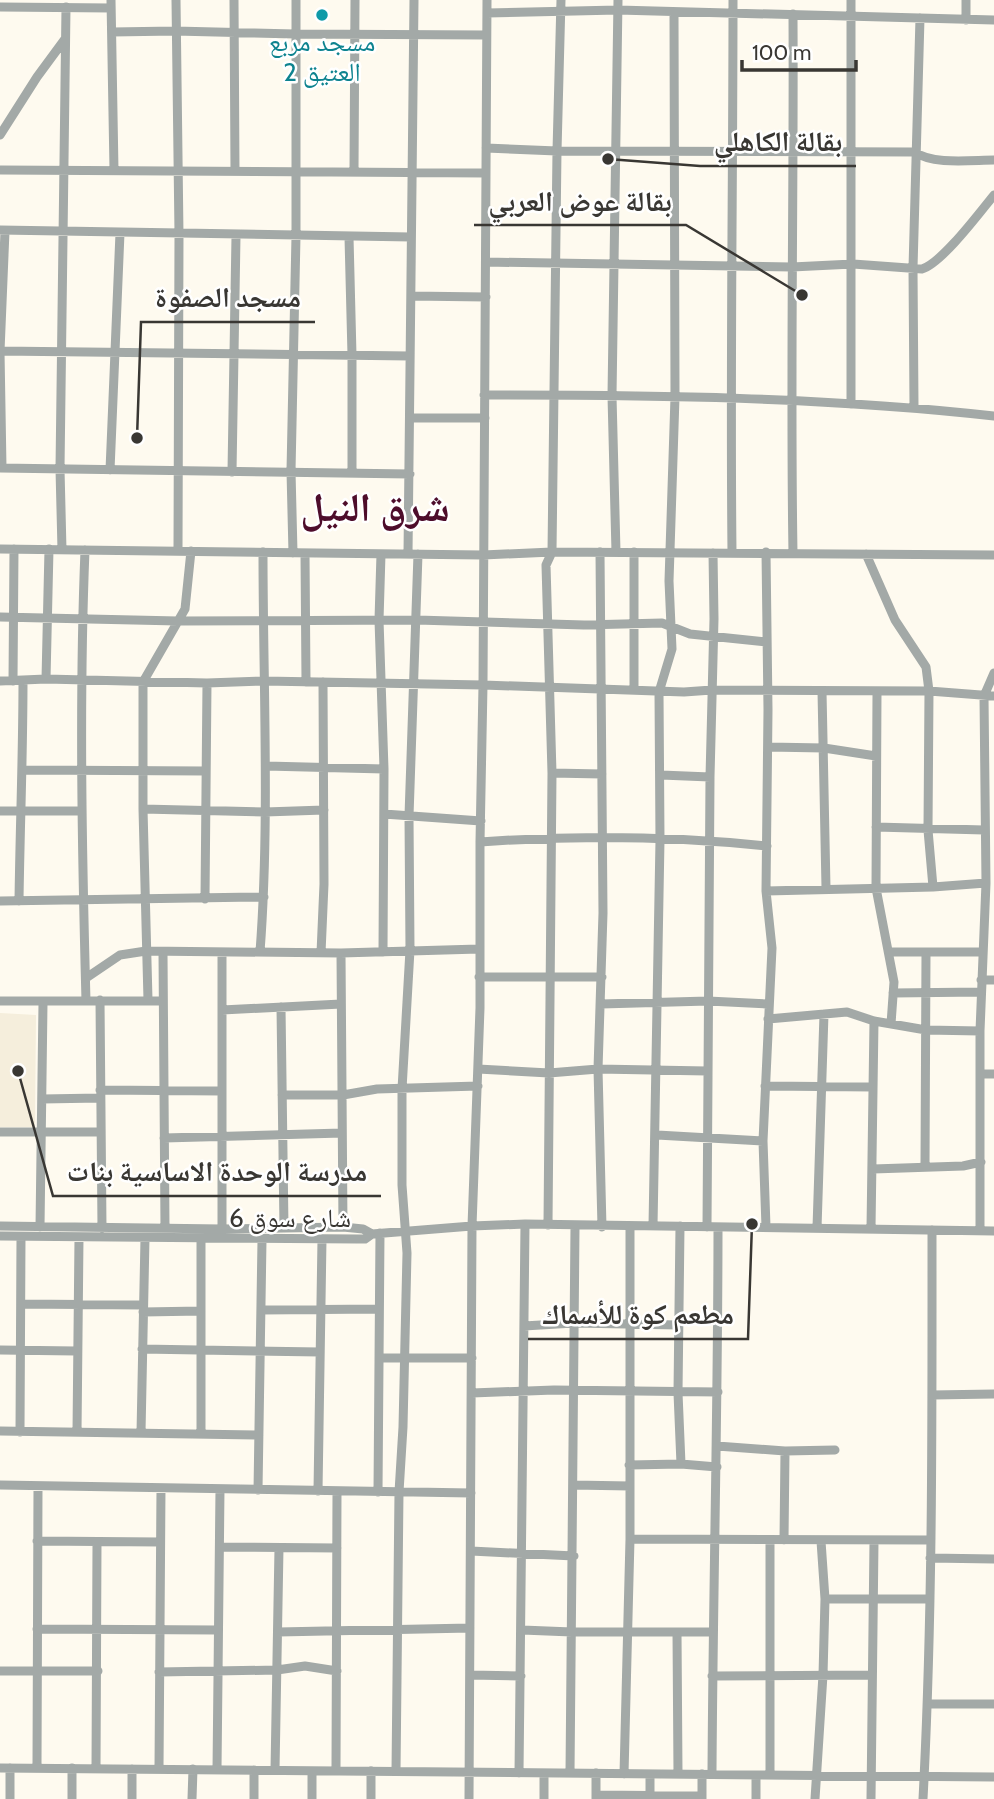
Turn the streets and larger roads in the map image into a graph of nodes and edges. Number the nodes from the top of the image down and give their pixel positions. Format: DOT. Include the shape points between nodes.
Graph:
graph roads {
  1 [pos="176,0"];
  2 [pos="234,0"];
  3 [pos="296,0"];
  4 [pos="355,0"];
  5 [pos="414,0"];
  6 [pos="487,0"];
  7 [pos="561,0"];
  8 [pos="733,0"];
  9 [pos="851,0"];
  10 [pos="966,0"];
  11 [pos="111,4"];
  12 [pos="618,5"];
  13 [pos="0,7"];
  14 [pos="66,7"];
  15 [pos="561,11"];
  16 [pos="487,13"];
  17 [pos="674,13"];
  18 [pos="733,14"];
  19 [pos="793,14"];
  20 [pos="851,16"];
  21 [pos="920,19"];
  22 [pos="966,20"];
  23 [pos="994,20"];
  24 [pos="175,31"];
  25 [pos="112,32"];
  26 [pos="233,33"];
  27 [pos="355,33"];
  28 [pos="295,34"];
  29 [pos="414,34"];
  30 [pos="486,35"];
  31 [pos="66,38"];
  32 [pos="0,135"];
  33 [pos="486,148"];
  34 [pos="734,150"];
  35 [pos="557,151"];
  36 [pos="615,151"];
  37 [pos="794,151"];
  38 [pos="674,152"];
  39 [pos="853,152"];
  40 [pos="915,152"];
  41 [pos="994,160"];
  42 [pos="0,170"];
  43 [pos="63,170"];
  44 [pos="114,170"];
  45 [pos="177,170"];
  46 [pos="235,170"];
  47 [pos="296,171"];
  48 [pos="354,171"];
  49 [pos="412,173"];
  50 [pos="486,173"];
  51 [pos="994,195"];
  52 [pos="3,230"];
  53 [pos="63,230"];
  54 [pos="120,233"];
  55 [pos="179,234"];
  56 [pos="236,236"];
  57 [pos="296,236"];
  58 [pos="349,237"];
  59 [pos="411,237"];
  60 [pos="486,262"];
  61 [pos="615,262"];
  62 [pos="556,263"];
  63 [pos="675,264"];
  64 [pos="853,264"];
  65 [pos="732,265"];
  66 [pos="792,267"];
  67 [pos="913,268"];
  68 [pos="411,296"];
  69 [pos="486,297"];
  70 [pos="0,351"];
  71 [pos="63,353"];
  72 [pos="115,353"];
  73 [pos="178,354"];
  74 [pos="235,354"];
  75 [pos="294,355"];
  76 [pos="352,355"];
  77 [pos="410,356"];
  78 [pos="484,395"];
  79 [pos="556,395"];
  80 [pos="612,396"];
  81 [pos="675,397"];
  82 [pos="730,397"];
  83 [pos="790,399"];
  84 [pos="851,404"];
  85 [pos="914,407"];
  86 [pos="994,416"];
  87 [pos="411,418"];
  88 [pos="485,418"];
  89 [pos="1,468"];
  90 [pos="60,469"];
  91 [pos="110,470"];
  92 [pos="232,471"];
  93 [pos="292,471"];
  94 [pos="178,472"];
  95 [pos="352,473"];
  96 [pos="410,474"];
  97 [pos="0,549"];
  98 [pos="14,549"];
  99 [pos="49,549"];
  100 [pos="62,550"];
  101 [pos="85,550"];
  102 [pos="178,551"];
  103 [pos="191,551"];
  104 [pos="552,551"];
  105 [pos="263,552"];
  106 [pos="293,552"];
  107 [pos="600,552"];
  108 [pos="616,552"];
  109 [pos="634,552"];
  110 [pos="670,552"];
  111 [pos="713,552"];
  112 [pos="766,552"];
  113 [pos="305,553"];
  114 [pos="732,553"];
  115 [pos="793,553"];
  116 [pos="381,554"];
  117 [pos="413,554"];
  118 [pos="866,554"];
  119 [pos="483,555"];
  120 [pos="994,555"];
  121 [pos="0,617"];
  122 [pos="13,617"];
  123 [pos="47,618"];
  124 [pos="82,619"];
  125 [pos="263,620"];
  126 [pos="306,620"];
  127 [pos="379,620"];
  128 [pos="417,620"];
  129 [pos="178,621"];
  130 [pos="483,622"];
  131 [pos="548,624"];
  132 [pos="599,624"];
  133 [pos="633,624"];
  134 [pos="671,625"];
  135 [pos="713,637"];
  136 [pos="767,642"];
  137 [pos="994,673"];
  138 [pos="46,679"];
  139 [pos="18,680"];
  140 [pos="83,680"];
  141 [pos="0,681"];
  142 [pos="264,681"];
  143 [pos="143,682"];
  144 [pos="306,682"];
  145 [pos="323,682"];
  146 [pos="207,683"];
  147 [pos="382,684"];
  148 [pos="413,685"];
  149 [pos="483,685"];
  150 [pos="551,687"];
  151 [pos="602,688"];
  152 [pos="634,690"];
  153 [pos="712,690"];
  154 [pos="768,691"];
  155 [pos="822,691"];
  156 [pos="929,691"];
  157 [pos="659,692"];
  158 [pos="877,692"];
  159 [pos="989,696"];
  160 [pos="768,747"];
  161 [pos="824,748"];
  162 [pos="876,756"];
  163 [pos="266,766"];
  164 [pos="324,768"];
  165 [pos="83,769"];
  166 [pos="384,769"];
  167 [pos="23,770"];
  168 [pos="143,770"];
  169 [pos="206,771"];
  170 [pos="552,773"];
  171 [pos="602,774"];
  172 [pos="660,775"];
  173 [pos="710,777"];
  174 [pos="143,809"];
  175 [pos="20,810"];
  176 [pos="205,810"];
  177 [pos="324,810"];
  178 [pos="0,811"];
  179 [pos="82,811"];
  180 [pos="265,812"];
  181 [pos="384,814"];
  182 [pos="409,816"];
  183 [pos="481,821"];
  184 [pos="876,827"];
  185 [pos="928,830"];
  186 [pos="984,830"];
  187 [pos="550,837"];
  188 [pos="603,837"];
  189 [pos="660,840"];
  190 [pos="711,840"];
  191 [pos="480,842"];
  192 [pos="989,845"];
  193 [pos="767,846"];
  194 [pos="986,883"];
  195 [pos="933,887"];
  196 [pos="826,888"];
  197 [pos="876,888"];
  198 [pos="766,891"];
  199 [pos="264,897"];
  200 [pos="205,899"];
  201 [pos="145,900"];
  202 [pos="0,901"];
  203 [pos="19,901"];
  204 [pos="84,901"];
  205 [pos="479,949"];
  206 [pos="410,950"];
  207 [pos="146,951"];
  208 [pos="383,951"];
  209 [pos="163,952"];
  210 [pos="222,952"];
  211 [pos="260,952"];
  212 [pos="890,952"];
  213 [pos="926,952"];
  214 [pos="982,952"];
  215 [pos="321,953"];
  216 [pos="341,953"];
  217 [pos="548,975"];
  218 [pos="602,976"];
  219 [pos="479,977"];
  220 [pos="86,978"];
  221 [pos="981,980"];
  222 [pos="994,980"];
  223 [pos="926,992"];
  224 [pos="981,992"];
  225 [pos="893,993"];
  226 [pos="100,1000"];
  227 [pos="148,1000"];
  228 [pos="0,1001"];
  229 [pos="86,1001"];
  230 [pos="163,1001"];
  231 [pos="708,1001"];
  232 [pos="656,1002"];
  233 [pos="43,1003"];
  234 [pos="341,1004"];
  235 [pos="601,1004"];
  236 [pos="768,1004"];
  237 [pos="281,1007"];
  238 [pos="222,1010"];
  239 [pos="824,1014"];
  240 [pos="768,1019"];
  241 [pos="874,1021"];
  242 [pos="891,1024"];
  243 [pos="926,1030"];
  244 [pos="979,1031"];
  245 [pos="478,1069"];
  246 [pos="598,1069"];
  247 [pos="657,1071"];
  248 [pos="707,1071"];
  249 [pos="549,1073"];
  250 [pos="980,1074"];
  251 [pos="994,1074"];
  252 [pos="821,1085"];
  253 [pos="478,1086"];
  254 [pos="765,1086"];
  255 [pos="873,1087"];
  256 [pos="402,1089"];
  257 [pos="164,1090"];
  258 [pos="222,1091"];
  259 [pos="100,1094"];
  260 [pos="282,1095"];
  261 [pos="343,1095"];
  262 [pos="42,1099"];
  263 [pos="0,1132"];
  264 [pos="42,1132"];
  265 [pos="101,1132"];
  266 [pos="342,1133"];
  267 [pos="283,1135"];
  268 [pos="657,1135"];
  269 [pos="706,1136"];
  270 [pos="222,1137"];
  271 [pos="164,1138"];
  272 [pos="763,1141"];
  273 [pos="981,1162"];
  274 [pos="925,1167"];
  275 [pos="873,1169"];
  276 [pos="525,1224"];
  277 [pos="548,1225"];
  278 [pos="0,1226"];
  279 [pos="472,1226"];
  280 [pos="630,1226"];
  281 [pos="653,1226"];
  282 [pos="680,1226"];
  283 [pos="40,1227"];
  284 [pos="343,1227"];
  285 [pos="575,1227"];
  286 [pos="602,1227"];
  287 [pos="707,1227"];
  288 [pos="718,1227"];
  289 [pos="766,1227"];
  290 [pos="102,1228"];
  291 [pos="164,1228"];
  292 [pos="284,1228"];
  293 [pos="817,1228"];
  294 [pos="871,1228"];
  295 [pos="222,1229"];
  296 [pos="932,1230"];
  297 [pos="980,1230"];
  298 [pos="994,1231"];
  299 [pos="407,1232"];
  300 [pos="376,1233"];
  301 [pos="0,1236"];
  302 [pos="22,1237"];
  303 [pos="79,1238"];
  304 [pos="145,1238"];
  305 [pos="201,1239"];
  306 [pos="321,1239"];
  307 [pos="262,1240"];
  308 [pos="21,1304"];
  309 [pos="78,1304"];
  310 [pos="143,1308"];
  311 [pos="379,1309"];
  312 [pos="261,1310"];
  313 [pos="320,1310"];
  314 [pos="201,1311"];
  315 [pos="574,1323"];
  316 [pos="630,1323"];
  317 [pos="679,1325"];
  318 [pos="524,1326"];
  319 [pos="142,1349"];
  320 [pos="0,1350"];
  321 [pos="20,1350"];
  322 [pos="76,1351"];
  323 [pos="200,1351"];
  324 [pos="260,1352"];
  325 [pos="320,1352"];
  326 [pos="379,1357"];
  327 [pos="404,1357"];
  328 [pos="472,1358"];
  329 [pos="522,1390"];
  330 [pos="630,1390"];
  331 [pos="575,1392"];
  332 [pos="718,1392"];
  333 [pos="472,1393"];
  334 [pos="678,1393"];
  335 [pos="994,1394"];
  336 [pos="932,1395"];
  337 [pos="0,1431"];
  338 [pos="20,1432"];
  339 [pos="77,1432"];
  340 [pos="141,1433"];
  341 [pos="201,1434"];
  342 [pos="259,1435"];
  343 [pos="717,1446"];
  344 [pos="835,1450"];
  345 [pos="785,1451"];
  346 [pos="681,1464"];
  347 [pos="629,1465"];
  348 [pos="717,1467"];
  349 [pos="0,1485"];
  350 [pos="573,1485"];
  351 [pos="38,1486"];
  352 [pos="630,1486"];
  353 [pos="161,1488"];
  354 [pos="220,1489"];
  355 [pos="258,1490"];
  356 [pos="317,1491"];
  357 [pos="337,1491"];
  358 [pos="378,1492"];
  359 [pos="399,1492"];
  360 [pos="471,1493"];
  361 [pos="630,1539"];
  362 [pos="714,1539"];
  363 [pos="770,1540"];
  364 [pos="931,1540"];
  365 [pos="37,1541"];
  366 [pos="784,1541"];
  367 [pos="821,1541"];
  368 [pos="874,1541"];
  369 [pos="97,1542"];
  370 [pos="160,1542"];
  371 [pos="219,1547"];
  372 [pos="279,1548"];
  373 [pos="337,1548"];
  374 [pos="471,1551"];
  375 [pos="522,1552"];
  376 [pos="574,1556"];
  377 [pos="930,1558"];
  378 [pos="994,1559"];
  379 [pos="825,1599"];
  380 [pos="873,1599"];
  381 [pos="930,1599"];
  382 [pos="398,1628"];
  383 [pos="470,1628"];
  384 [pos="37,1629"];
  385 [pos="97,1629"];
  386 [pos="159,1629"];
  387 [pos="218,1630"];
  388 [pos="522,1630"];
  389 [pos="337,1631"];
  390 [pos="278,1632"];
  391 [pos="572,1632"];
  392 [pos="627,1632"];
  393 [pos="677,1632"];
  394 [pos="712,1632"];
  395 [pos="277,1670"];
  396 [pos="0,1671"];
  397 [pos="37,1671"];
  398 [pos="97,1671"];
  399 [pos="218,1671"];
  400 [pos="337,1671"];
  401 [pos="159,1672"];
  402 [pos="470,1675"];
  403 [pos="769,1675"];
  404 [pos="823,1675"];
  405 [pos="872,1675"];
  406 [pos="521,1676"];
  407 [pos="712,1676"];
  408 [pos="928,1704"];
  409 [pos="994,1704"];
  410 [pos="5,1768"];
  411 [pos="37,1768"];
  412 [pos="72,1768"];
  413 [pos="96,1769"];
  414 [pos="132,1769"];
  415 [pos="159,1769"];
  416 [pos="193,1769"];
  417 [pos="217,1770"];
  418 [pos="254,1770"];
  419 [pos="275,1770"];
  420 [pos="312,1771"];
  421 [pos="336,1771"];
  422 [pos="371,1771"];
  423 [pos="396,1771"];
  424 [pos="469,1772"];
  425 [pos="519,1773"];
  426 [pos="544,1773"];
  427 [pos="570,1773"];
  428 [pos="596,1773"];
  429 [pos="624,1773"];
  430 [pos="650,1774"];
  431 [pos="678,1774"];
  432 [pos="707,1774"];
  433 [pos="756,1775"];
  434 [pos="770,1775"];
  435 [pos="816,1775"];
  436 [pos="871,1776"];
  437 [pos="924,1776"];
  438 [pos="994,1777"];
  439 [pos="596,1797"];
  440 [pos="650,1797"];
  441 [pos="702,1797"];
  442 [pos="10,1799"];
  443 [pos="72,1799"];
  444 [pos="132,1799"];
  445 [pos="192,1799"];
  446 [pos="254,1799"];
  447 [pos="312,1799"];
  448 [pos="371,1799"];
  449 [pos="469,1799"];
  450 [pos="544,1799"];
  451 [pos="756,1799"];
  452 [pos="815,1799"];
  453 [pos="871,1799"];
  454 [pos="923,1799"];
  1 -- 24 [label="street"];
  2 -- 26 [label="street"];
  3 -- 28 [label="street"];
  4 -- 27 [label="street"];
  5 -- 29 [label="street"];
  6 -- 16 [label="street"];
  7 -- 15 [label="street"];
  8 -- 18 [label="street"];
  9 -- 20 [label="street"];
  10 -- 22 [label="street"];
  11 -- 14 [label="street"];
  11 -- 25 [label="street"];
  12 -- 15 [label="street"];
  12 -- 17 [label="street"];
  12 -- 36 [label="street"];
  13 -- 14 [label="street"];
  14 -- 31 [label="street"];
  15 -- 16 [label="street"];
  15 -- 35 [label="street"];
  16 -- 30 [label="street"];
  17 -- 18 [label="street"];
  17 -- 38 [label="street"];
  18 -- 19 [label="street"];
  18 -- 34 [label="street"];
  19 -- 20 [label="street"];
  19 -- 37 [label="street"];
  20 -- 21 [label="street"];
  20 -- 39 [label="street"];
  21 -- 22 [label="street"];
  21 -- 40 [label="street"];
  22 -- 23 [label="street"];
  24 -- 25 [label="street"];
  24 -- 26 [label="street"];
  24 -- 45 [label="street"];
  25 -- 44 [label="street"];
  26 -- 28 [label="street"];
  26 -- 46 [label="street"];
  27 -- 28 [label="street"];
  27 -- 29 [label="street"];
  27 -- 48 [label="street"];
  28 -- 47 [label="street"];
  29 -- 30 [label="street"];
  29 -- 49 [label="street"];
  30 -- 33 [label="street"];
  31 -- 32 [label="street"];
  31 -- 43 [label="street"];
  33 -- 35 [label="street"];
  33 -- 50 [label="street"];
  34 -- 37 [label="street"];
  34 -- 38 [label="street"];
  34 -- 65 [label="street"];
  35 -- 36 [label="street"];
  35 -- 62 [label="street"];
  36 -- 38 [label="street"];
  36 -- 61 [label="street"];
  37 -- 39 [label="street"];
  37 -- 66 [label="street"];
  38 -- 63 [label="street"];
  39 -- 40 [label="street"];
  39 -- 64 [label="street"];
  40 -- 41 [label="street" via="922,158"];
  40 -- 67 [label="street"];
  42 -- 43 [label="street"];
  43 -- 44 [label="street"];
  43 -- 53 [label="street"];
  44 -- 45 [label="street"];
  45 -- 46 [label="street"];
  45 -- 55 [label="street"];
  46 -- 47 [label="street"];
  47 -- 48 [label="street"];
  47 -- 57 [label="street"];
  48 -- 49 [label="street"];
  49 -- 50 [label="street"];
  49 -- 59 [label="street"];
  50 -- 60 [label="street"];
  51 -- 67 [label="street" via="932,264"];
  52 -- 53 [label="street"];
  52 -- 70 [label="street"];
  53 -- 54 [label="street"];
  53 -- 71 [label="street"];
  54 -- 55 [label="street"];
  54 -- 72 [label="street"];
  55 -- 56 [label="street"];
  55 -- 73 [label="street"];
  56 -- 57 [label="street"];
  56 -- 74 [label="street"];
  57 -- 58 [label="street"];
  57 -- 75 [label="street"];
  58 -- 59 [label="street"];
  58 -- 76 [label="street"];
  59 -- 68 [label="street"];
  60 -- 62 [label="street"];
  60 -- 69 [label="street"];
  61 -- 62 [label="street"];
  61 -- 63 [label="street"];
  61 -- 80 [label="street"];
  62 -- 79 [label="street"];
  63 -- 65 [label="street"];
  63 -- 81 [label="street"];
  64 -- 66 [label="street"];
  64 -- 67 [label="street"];
  64 -- 84 [label="street"];
  65 -- 66 [label="street"];
  65 -- 82 [label="street"];
  66 -- 83 [label="street"];
  67 -- 85 [label="street"];
  68 -- 69 [label="street"];
  68 -- 77 [label="street"];
  69 -- 78 [label="street"];
  70 -- 71 [label="street"];
  70 -- 89 [label="street"];
  71 -- 72 [label="street"];
  71 -- 90 [label="street"];
  72 -- 73 [label="street"];
  72 -- 91 [label="street"];
  73 -- 74 [label="street"];
  73 -- 94 [label="street"];
  74 -- 75 [label="street"];
  74 -- 92 [label="street"];
  75 -- 76 [label="street"];
  75 -- 93 [label="street"];
  76 -- 77 [label="street"];
  76 -- 95 [label="street"];
  77 -- 87 [label="street"];
  78 -- 79 [label="street"];
  78 -- 88 [label="street"];
  79 -- 80 [label="street"];
  79 -- 104 [label="street"];
  80 -- 81 [label="street"];
  80 -- 108 [label="street"];
  81 -- 82 [label="street"];
  81 -- 110 [label="street"];
  82 -- 83 [label="street"];
  82 -- 114 [label="street"];
  83 -- 84 [label="street"];
  83 -- 115 [label="street"];
  84 -- 85 [label="street"];
  85 -- 86 [label="street"];
  87 -- 88 [label="street"];
  87 -- 96 [label="street"];
  88 -- 119 [label="street"];
  89 -- 90 [label="street"];
  90 -- 91 [label="street"];
  90 -- 100 [label="street"];
  91 -- 94 [label="street"];
  92 -- 93 [label="street"];
  92 -- 94 [label="street"];
  93 -- 95 [label="street"];
  93 -- 106 [label="street"];
  94 -- 102 [label="street"];
  95 -- 96 [label="street"];
  96 -- 117 [label="street"];
  97 -- 98 [label="street"];
  98 -- 99 [label="street"];
  98 -- 122 [label="street"];
  99 -- 100 [label="street"];
  99 -- 123 [label="street"];
  100 -- 101 [label="street"];
  101 -- 102 [label="street"];
  101 -- 124 [label="street"];
  102 -- 103 [label="street"];
  103 -- 105 [label="street"];
  103 -- 129 [label="street" via="187,603"];
  104 -- 107 [label="street"];
  104 -- 119 [label="street"];
  104 -- 131 [label="street" via="546,565"];
  105 -- 106 [label="street"];
  105 -- 125 [label="street"];
  106 -- 113 [label="street"];
  107 -- 108 [label="street"];
  107 -- 132 [label="street"];
  108 -- 109 [label="street"];
  109 -- 110 [label="street"];
  109 -- 133 [label="street"];
  110 -- 111 [label="street"];
  110 -- 134 [label="street"];
  111 -- 114 [label="street"];
  111 -- 135 [label="street"];
  112 -- 114 [label="street"];
  112 -- 115 [label="street"];
  112 -- 136 [label="street"];
  113 -- 116 [label="street"];
  113 -- 126 [label="street"];
  115 -- 118 [label="street"];
  116 -- 117 [label="street"];
  116 -- 127 [label="street"];
  117 -- 119 [label="street"];
  117 -- 128 [label="street"];
  118 -- 120 [label="street"];
  118 -- 156 [label="street" via="895,620 924,664"];
  119 -- 130 [label="street"];
  121 -- 122 [label="street"];
  122 -- 123 [label="street"];
  122 -- 139 [label="street"];
  123 -- 124 [label="street"];
  123 -- 138 [label="street"];
  124 -- 129 [label="street"];
  124 -- 140 [label="street"];
  125 -- 126 [label="street"];
  125 -- 129 [label="street"];
  125 -- 142 [label="street"];
  126 -- 127 [label="street"];
  126 -- 144 [label="street"];
  127 -- 128 [label="street"];
  127 -- 147 [label="street"];
  128 -- 130 [label="street"];
  128 -- 148 [label="street"];
  129 -- 143 [label="street"];
  130 -- 131 [label="street"];
  130 -- 149 [label="street"];
  131 -- 132 [label="street"];
  131 -- 150 [label="street"];
  132 -- 133 [label="street"];
  132 -- 151 [label="street"];
  133 -- 134 [label="street"];
  133 -- 152 [label="street"];
  134 -- 135 [label="street"];
  134 -- 157 [label="street" via="672,652"];
  135 -- 136 [label="street"];
  135 -- 153 [label="street"];
  136 -- 154 [label="street"];
  137 -- 159 [label="street"];
  138 -- 139 [label="street"];
  138 -- 140 [label="street"];
  139 -- 141 [label="street"];
  139 -- 167 [label="street"];
  140 -- 143 [label="street"];
  140 -- 165 [label="street"];
  142 -- 144 [label="street"];
  142 -- 146 [label="street"];
  142 -- 163 [label="street"];
  143 -- 146 [label="street"];
  143 -- 168 [label="street"];
  144 -- 145 [label="street"];
  145 -- 147 [label="street"];
  145 -- 164 [label="street"];
  146 -- 169 [label="street"];
  147 -- 148 [label="street"];
  147 -- 166 [label="street"];
  148 -- 149 [label="street"];
  148 -- 182 [label="street"];
  149 -- 150 [label="street"];
  149 -- 183 [label="street"];
  150 -- 151 [label="street"];
  150 -- 170 [label="street"];
  151 -- 152 [label="street"];
  151 -- 171 [label="street"];
  152 -- 157 [label="street"];
  153 -- 154 [label="street"];
  153 -- 157 [label="street"];
  153 -- 173 [label="street"];
  154 -- 155 [label="street"];
  154 -- 160 [label="street"];
  155 -- 158 [label="street"];
  155 -- 161 [label="street"];
  156 -- 158 [label="street"];
  156 -- 159 [label="street"];
  156 -- 185 [label="street"];
  157 -- 172 [label="street"];
  158 -- 162 [label="street"];
  159 -- 186 [label="street"];
  160 -- 161 [label="street"];
  160 -- 193 [label="street"];
  161 -- 162 [label="street"];
  161 -- 196 [label="street"];
  162 -- 184 [label="street"];
  163 -- 164 [label="street"];
  163 -- 180 [label="street"];
  164 -- 166 [label="street"];
  164 -- 177 [label="street"];
  165 -- 167 [label="street"];
  165 -- 168 [label="street"];
  165 -- 179 [label="street"];
  166 -- 181 [label="street"];
  167 -- 175 [label="street"];
  168 -- 169 [label="street"];
  168 -- 174 [label="street"];
  169 -- 176 [label="street"];
  170 -- 171 [label="street"];
  170 -- 187 [label="street"];
  171 -- 188 [label="street"];
  172 -- 173 [label="street"];
  172 -- 189 [label="street"];
  173 -- 190 [label="street"];
  174 -- 176 [label="street"];
  174 -- 201 [label="street"];
  175 -- 178 [label="street"];
  175 -- 179 [label="street"];
  175 -- 203 [label="street"];
  176 -- 180 [label="street"];
  176 -- 200 [label="street"];
  177 -- 180 [label="street"];
  177 -- 215 [label="street"];
  179 -- 204 [label="street"];
  180 -- 199 [label="street"];
  181 -- 182 [label="street"];
  181 -- 208 [label="street"];
  182 -- 183 [label="street"];
  182 -- 206 [label="street"];
  183 -- 191 [label="street"];
  184 -- 185 [label="street"];
  184 -- 197 [label="street"];
  185 -- 186 [label="street"];
  185 -- 195 [label="street"];
  186 -- 192 [label="street"];
  187 -- 188 [label="street"];
  187 -- 191 [label="street"];
  187 -- 217 [label="street"];
  188 -- 189 [label="street"];
  188 -- 218 [label="street"];
  189 -- 190 [label="street"];
  189 -- 232 [label="street"];
  190 -- 193 [label="street"];
  190 -- 231 [label="street"];
  191 -- 205 [label="street"];
  192 -- 194 [label="street"];
  193 -- 198 [label="street"];
  194 -- 195 [label="street"];
  194 -- 214 [label="street"];
  195 -- 197 [label="street"];
  196 -- 197 [label="street"];
  196 -- 198 [label="street"];
  197 -- 212 [label="street"];
  198 -- 236 [label="street" via="772,948"];
  199 -- 200 [label="street"];
  199 -- 211 [label="street"];
  200 -- 201 [label="street"];
  201 -- 204 [label="street"];
  201 -- 207 [label="street"];
  202 -- 203 [label="street"];
  203 -- 204 [label="street"];
  204 -- 220 [label="street"];
  205 -- 206 [label="street"];
  205 -- 219 [label="street"];
  206 -- 208 [label="street"];
  206 -- 256 [label="street"];
  207 -- 209 [label="street"];
  207 -- 220 [label="street" via="120,955"];
  207 -- 227 [label="street"];
  208 -- 216 [label="street"];
  209 -- 210 [label="street"];
  209 -- 230 [label="street"];
  210 -- 211 [label="street"];
  210 -- 238 [label="street"];
  211 -- 215 [label="street"];
  212 -- 213 [label="street"];
  212 -- 225 [label="street"];
  213 -- 214 [label="street"];
  213 -- 223 [label="street"];
  214 -- 221 [label="street"];
  215 -- 216 [label="street"];
  216 -- 234 [label="street"];
  217 -- 218 [label="street"];
  217 -- 219 [label="street"];
  217 -- 249 [label="street"];
  218 -- 235 [label="street"];
  219 -- 245 [label="street"];
  220 -- 229 [label="street"];
  221 -- 222 [label="street"];
  221 -- 224 [label="street"];
  223 -- 224 [label="street"];
  223 -- 225 [label="street"];
  223 -- 243 [label="street"];
  224 -- 244 [label="street"];
  225 -- 242 [label="street"];
  226 -- 227 [label="street"];
  226 -- 229 [label="street"];
  226 -- 259 [label="street"];
  227 -- 230 [label="street"];
  228 -- 233 [label="street"];
  229 -- 233 [label="street"];
  230 -- 257 [label="street"];
  231 -- 232 [label="street"];
  231 -- 236 [label="street"];
  231 -- 248 [label="street"];
  232 -- 235 [label="street"];
  232 -- 247 [label="street"];
  233 -- 262 [label="street"];
  234 -- 237 [label="street"];
  234 -- 261 [label="street"];
  235 -- 246 [label="street"];
  236 -- 240 [label="street"];
  237 -- 238 [label="street"];
  237 -- 260 [label="street"];
  238 -- 258 [label="street"];
  239 -- 240 [label="street"];
  239 -- 241 [label="street" via="847,1012"];
  239 -- 252 [label="street"];
  240 -- 254 [label="street"];
  241 -- 242 [label="street"];
  241 -- 255 [label="street"];
  242 -- 243 [label="street"];
  243 -- 244 [label="street"];
  243 -- 274 [label="street"];
  244 -- 250 [label="street"];
  245 -- 249 [label="street"];
  245 -- 253 [label="street"];
  246 -- 247 [label="street"];
  246 -- 249 [label="street"];
  246 -- 286 [label="street"];
  247 -- 248 [label="street"];
  247 -- 268 [label="street"];
  248 -- 269 [label="street"];
  249 -- 277 [label="street"];
  250 -- 251 [label="street"];
  250 -- 273 [label="street"];
  252 -- 254 [label="street"];
  252 -- 255 [label="street"];
  252 -- 293 [label="street"];
  253 -- 256 [label="street"];
  253 -- 279 [label="street"];
  254 -- 272 [label="street"];
  255 -- 275 [label="street"];
  256 -- 261 [label="street"];
  256 -- 299 [label="street"];
  257 -- 258 [label="street"];
  257 -- 259 [label="street"];
  257 -- 271 [label="street"];
  258 -- 270 [label="street"];
  259 -- 262 [label="street"];
  259 -- 265 [label="street"];
  260 -- 261 [label="street"];
  260 -- 267 [label="street"];
  261 -- 266 [label="street"];
  262 -- 264 [label="street"];
  263 -- 264 [label="street"];
  264 -- 265 [label="street"];
  264 -- 283 [label="street"];
  265 -- 290 [label="street"];
  266 -- 267 [label="street"];
  266 -- 284 [label="street"];
  267 -- 270 [label="street"];
  267 -- 292 [label="street"];
  268 -- 269 [label="street"];
  268 -- 281 [label="street"];
  269 -- 272 [label="street"];
  269 -- 287 [label="street"];
  270 -- 271 [label="street"];
  270 -- 295 [label="street"];
  271 -- 291 [label="street"];
  272 -- 289 [label="street"];
  273 -- 274 [label="street"];
  273 -- 297 [label="street"];
  274 -- 275 [label="street"];
  275 -- 294 [label="street"];
  276 -- 277 [label="street"];
  276 -- 279 [label="street"];
  276 -- 318 [label="street"];
  277 -- 285 [label="street"];
  278 -- 283 [label="street, شارع سوق 6"];
  279 -- 299 [label="street"];
  279 -- 328 [label="street"];
  280 -- 281 [label="street"];
  280 -- 286 [label="street"];
  280 -- 316 [label="street"];
  281 -- 282 [label="street"];
  282 -- 287 [label="street"];
  282 -- 317 [label="street"];
  283 -- 290 [label="street, شارع سوق 6"];
  284 -- 292 [label="street, شارع سوق 6"];
  284 -- 300 [label="street, شارع سوق 6"];
  285 -- 286 [label="street"];
  285 -- 315 [label="street"];
  287 -- 288 [label="street"];
  288 -- 289 [label="street"];
  288 -- 332 [label="street"];
  289 -- 293 [label="street"];
  290 -- 291 [label="street, شارع سوق 6"];
  291 -- 295 [label="street, شارع سوق 6"];
  292 -- 295 [label="street, شارع سوق 6"];
  293 -- 294 [label="street"];
  294 -- 296 [label="street"];
  296 -- 297 [label="street"];
  296 -- 336 [label="street"];
  297 -- 298 [label="street"];
  299 -- 300 [label="street"];
  299 -- 327 [label="street"];
  300 -- 306 [label="street, شارع سوق 6" via="365,1238"];
  300 -- 311 [label="street"];
  301 -- 302 [label="street, شارع سوق 6"];
  302 -- 303 [label="street, شارع سوق 6"];
  302 -- 308 [label="street"];
  303 -- 304 [label="street, شارع سوق 6"];
  303 -- 309 [label="street"];
  304 -- 305 [label="street, شارع سوق 6"];
  304 -- 310 [label="street"];
  305 -- 307 [label="street, شارع سوق 6"];
  305 -- 314 [label="street"];
  306 -- 307 [label="street, شارع سوق 6"];
  306 -- 313 [label="street"];
  307 -- 312 [label="street"];
  308 -- 309 [label="street"];
  308 -- 321 [label="street"];
  309 -- 310 [label="street"];
  309 -- 322 [label="street"];
  310 -- 314 [label="street"];
  310 -- 319 [label="street"];
  311 -- 313 [label="street"];
  311 -- 326 [label="street"];
  312 -- 313 [label="street"];
  312 -- 324 [label="street"];
  313 -- 325 [label="street"];
  314 -- 323 [label="street"];
  315 -- 316 [label="street"];
  315 -- 318 [label="street"];
  315 -- 331 [label="street"];
  316 -- 317 [label="street"];
  316 -- 330 [label="street"];
  317 -- 334 [label="street"];
  318 -- 329 [label="street"];
  319 -- 323 [label="street"];
  319 -- 340 [label="street"];
  320 -- 321 [label="street"];
  321 -- 322 [label="street"];
  321 -- 338 [label="street"];
  322 -- 339 [label="street"];
  323 -- 324 [label="street"];
  323 -- 341 [label="street"];
  324 -- 325 [label="street"];
  324 -- 342 [label="street"];
  325 -- 356 [label="street"];
  326 -- 327 [label="street"];
  326 -- 358 [label="street"];
  327 -- 328 [label="street"];
  327 -- 359 [label="street"];
  328 -- 333 [label="street"];
  329 -- 331 [label="street"];
  329 -- 333 [label="street"];
  329 -- 375 [label="street"];
  330 -- 331 [label="street"];
  330 -- 334 [label="street"];
  330 -- 347 [label="street"];
  331 -- 350 [label="street"];
  332 -- 334 [label="street"];
  332 -- 343 [label="street"];
  333 -- 360 [label="street"];
  334 -- 346 [label="street"];
  335 -- 336 [label="street"];
  336 -- 364 [label="street"];
  337 -- 338 [label="street"];
  338 -- 339 [label="street"];
  339 -- 340 [label="street"];
  340 -- 341 [label="street"];
  341 -- 342 [label="street"];
  342 -- 355 [label="street"];
  343 -- 345 [label="street"];
  343 -- 348 [label="street"];
  344 -- 345 [label="street"];
  345 -- 366 [label="street"];
  346 -- 347 [label="street"];
  346 -- 348 [label="street"];
  347 -- 352 [label="street"];
  348 -- 362 [label="street"];
  349 -- 351 [label="street"];
  350 -- 352 [label="street"];
  350 -- 376 [label="street"];
  351 -- 353 [label="street"];
  351 -- 365 [label="street"];
  352 -- 361 [label="street"];
  353 -- 354 [label="street"];
  353 -- 370 [label="street"];
  354 -- 355 [label="street"];
  354 -- 371 [label="street"];
  355 -- 356 [label="street"];
  356 -- 357 [label="street"];
  357 -- 358 [label="street"];
  357 -- 373 [label="street"];
  358 -- 359 [label="street"];
  359 -- 360 [label="street"];
  359 -- 382 [label="street"];
  360 -- 374 [label="street"];
  361 -- 362 [label="street"];
  361 -- 392 [label="street"];
  362 -- 363 [label="street"];
  362 -- 394 [label="street"];
  363 -- 366 [label="street"];
  363 -- 403 [label="street"];
  364 -- 368 [label="street"];
  364 -- 377 [label="street"];
  365 -- 369 [label="street"];
  365 -- 384 [label="street"];
  366 -- 367 [label="street"];
  367 -- 368 [label="street"];
  367 -- 379 [label="street"];
  368 -- 380 [label="street"];
  369 -- 370 [label="street"];
  369 -- 385 [label="street"];
  370 -- 386 [label="street"];
  371 -- 372 [label="street"];
  371 -- 387 [label="street"];
  372 -- 373 [label="street"];
  372 -- 390 [label="street"];
  373 -- 389 [label="street"];
  374 -- 375 [label="street"];
  374 -- 383 [label="street"];
  375 -- 376 [label="street"];
  375 -- 388 [label="street"];
  376 -- 391 [label="street"];
  377 -- 378 [label="street"];
  377 -- 381 [label="street"];
  379 -- 380 [label="street"];
  379 -- 404 [label="street"];
  380 -- 381 [label="street"];
  380 -- 405 [label="street"];
  381 -- 408 [label="street"];
  382 -- 383 [label="street"];
  382 -- 389 [label="street"];
  382 -- 423 [label="street"];
  383 -- 402 [label="street"];
  384 -- 385 [label="street"];
  384 -- 397 [label="street"];
  385 -- 386 [label="street"];
  385 -- 398 [label="street"];
  386 -- 387 [label="street"];
  386 -- 401 [label="street"];
  387 -- 399 [label="street"];
  388 -- 391 [label="street"];
  388 -- 406 [label="street"];
  389 -- 390 [label="street"];
  389 -- 400 [label="street"];
  390 -- 395 [label="street"];
  391 -- 392 [label="street"];
  391 -- 427 [label="street"];
  392 -- 393 [label="street"];
  392 -- 429 [label="street"];
  393 -- 394 [label="street"];
  393 -- 431 [label="street"];
  394 -- 407 [label="street"];
  395 -- 399 [label="street"];
  395 -- 400 [label="street" via="305,1666"];
  395 -- 419 [label="street"];
  396 -- 397 [label="street"];
  397 -- 398 [label="street"];
  397 -- 411 [label="street"];
  398 -- 413 [label="street"];
  399 -- 401 [label="street"];
  399 -- 417 [label="street"];
  400 -- 421 [label="street"];
  401 -- 415 [label="street"];
  402 -- 406 [label="street"];
  402 -- 424 [label="street"];
  403 -- 404 [label="street"];
  403 -- 407 [label="street"];
  403 -- 434 [label="street"];
  404 -- 405 [label="street"];
  404 -- 435 [label="street"];
  405 -- 436 [label="street"];
  406 -- 425 [label="street"];
  407 -- 432 [label="street"];
  408 -- 409 [label="street"];
  408 -- 437 [label="street"];
  410 -- 411 [label="street"];
  410 -- 442 [label="street"];
  411 -- 412 [label="street"];
  412 -- 413 [label="street"];
  412 -- 443 [label="street"];
  413 -- 414 [label="street"];
  414 -- 415 [label="street"];
  414 -- 444 [label="street"];
  415 -- 416 [label="street"];
  416 -- 417 [label="street"];
  416 -- 445 [label="street"];
  417 -- 418 [label="street"];
  418 -- 419 [label="street"];
  418 -- 446 [label="street"];
  419 -- 420 [label="street"];
  420 -- 421 [label="street"];
  420 -- 447 [label="street"];
  421 -- 422 [label="street"];
  422 -- 423 [label="street"];
  422 -- 448 [label="street"];
  423 -- 424 [label="street"];
  424 -- 425 [label="street"];
  424 -- 449 [label="street"];
  425 -- 426 [label="street"];
  426 -- 427 [label="street"];
  426 -- 450 [label="street"];
  427 -- 428 [label="street"];
  428 -- 429 [label="street"];
  428 -- 439 [label="street"];
  429 -- 430 [label="street"];
  430 -- 431 [label="street"];
  430 -- 440 [label="street"];
  431 -- 432 [label="street"];
  432 -- 433 [label="street"];
  432 -- 441 [label="street"];
  433 -- 434 [label="street"];
  433 -- 451 [label="street"];
  434 -- 435 [label="street"];
  435 -- 436 [label="street"];
  435 -- 452 [label="street"];
  436 -- 437 [label="street"];
  436 -- 453 [label="street"];
  437 -- 438 [label="street"];
  437 -- 454 [label="street"];
  439 -- 440 [label="street"];
  440 -- 441 [label="street"];
}
